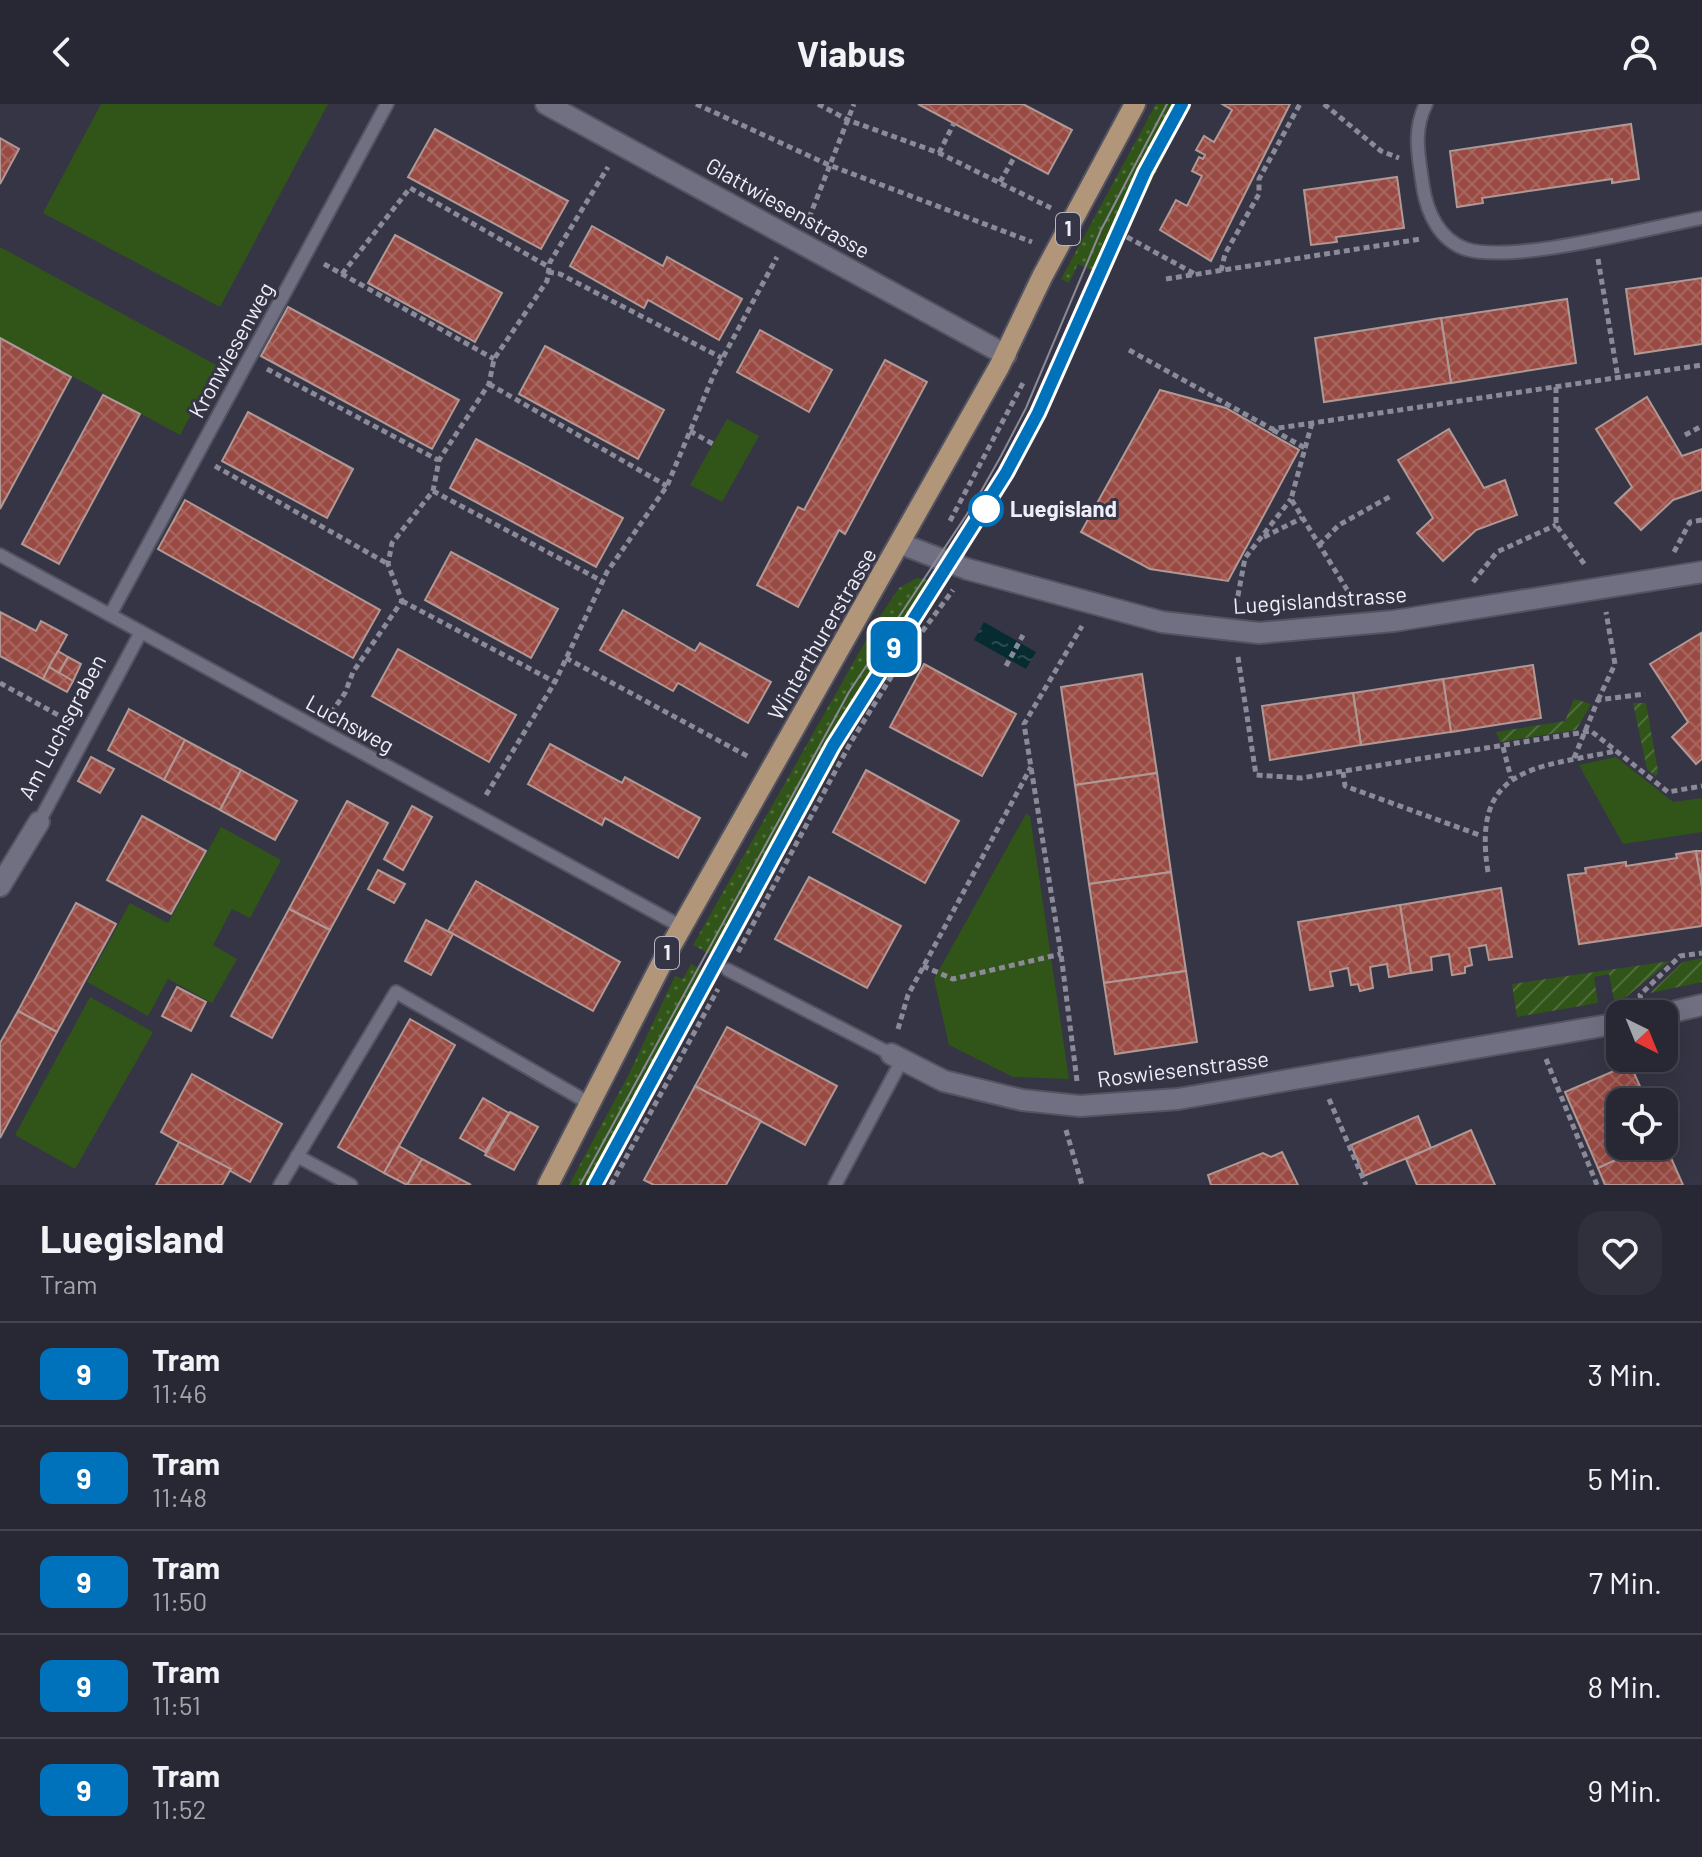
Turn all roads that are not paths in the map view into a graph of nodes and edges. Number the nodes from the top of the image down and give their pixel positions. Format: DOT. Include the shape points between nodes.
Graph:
graph roads {
  1 [pos="387,104"];
  2 [pos="546,104"];
  3 [pos="1135,104"];
  4 [pos="1426,104"];
  5 [pos="1702,218"];
  6 [pos="1006,355"];
  7 [pos="901,544"];
  8 [pos="0,555"];
  9 [pos="1702,572"];
  10 [pos="110,615"];
  11 [pos="141,632"];
  12 [pos="39,822"];
  13 [pos="0,886"];
  14 [pos="682,927"];
  15 [pos="728,970"];
  16 [pos="1702,1005"];
  17 [pos="1678,1011"];
  18 [pos="1606,1025"];
  19 [pos="896,1057"];
  20 [pos="589,1103"];
  21 [pos="297,1156"];
  22 [pos="280,1185"];
  23 [pos="351,1185"];
  24 [pos="548,1185"];
  25 [pos="835,1185"];
  1 -- 10 [label="lane, Kronwiesenweg"];
  2 -- 6 [label="street, Glattwiesenstrasse"];
  3 -- 6 [label="main road, Winterthurerstrasse / 1"];
  4 -- 5 [label="lane" via="1417,121 1428,214 1465,249 1504,253"];
  6 -- 7 [label="main road, Winterthurerstrasse / 1"];
  7 -- 9 [label="street, Luegislandstrasse" via="967,569 1162,622 1259,633 1394,621"];
  7 -- 14 [label="main road, Winterthurerstrasse / 1"];
  8 -- 10 [label="lane, Luchsweg"];
  10 -- 11 [label="lane, Luchsweg"];
  11 -- 12 [label="lane, Am Luchsgraben"];
  11 -- 14 [label="lane, Luchsweg"];
  12 -- 13 [label="street, Am Luchsgraben"];
  14 -- 20 [label="main road, Winterthurerstrasse / 1"];
  15 -- 19 [label="lane, Roswiesenstrasse"];
  16 -- 17 [label="street"];
  18 -- 19 [label="street, Roswiesenstrasse" via="1178,1099 1080,1106 1022,1100 944,1081"];
  19 -- 25 [label="lane"];
  20 -- 21 [label="lane" via="396,992"];
  20 -- 24 [label="main road, Winterthurerstrasse / 1"];
  21 -- 22 [label="lane"];
  21 -- 23 [label="lane"];
}
